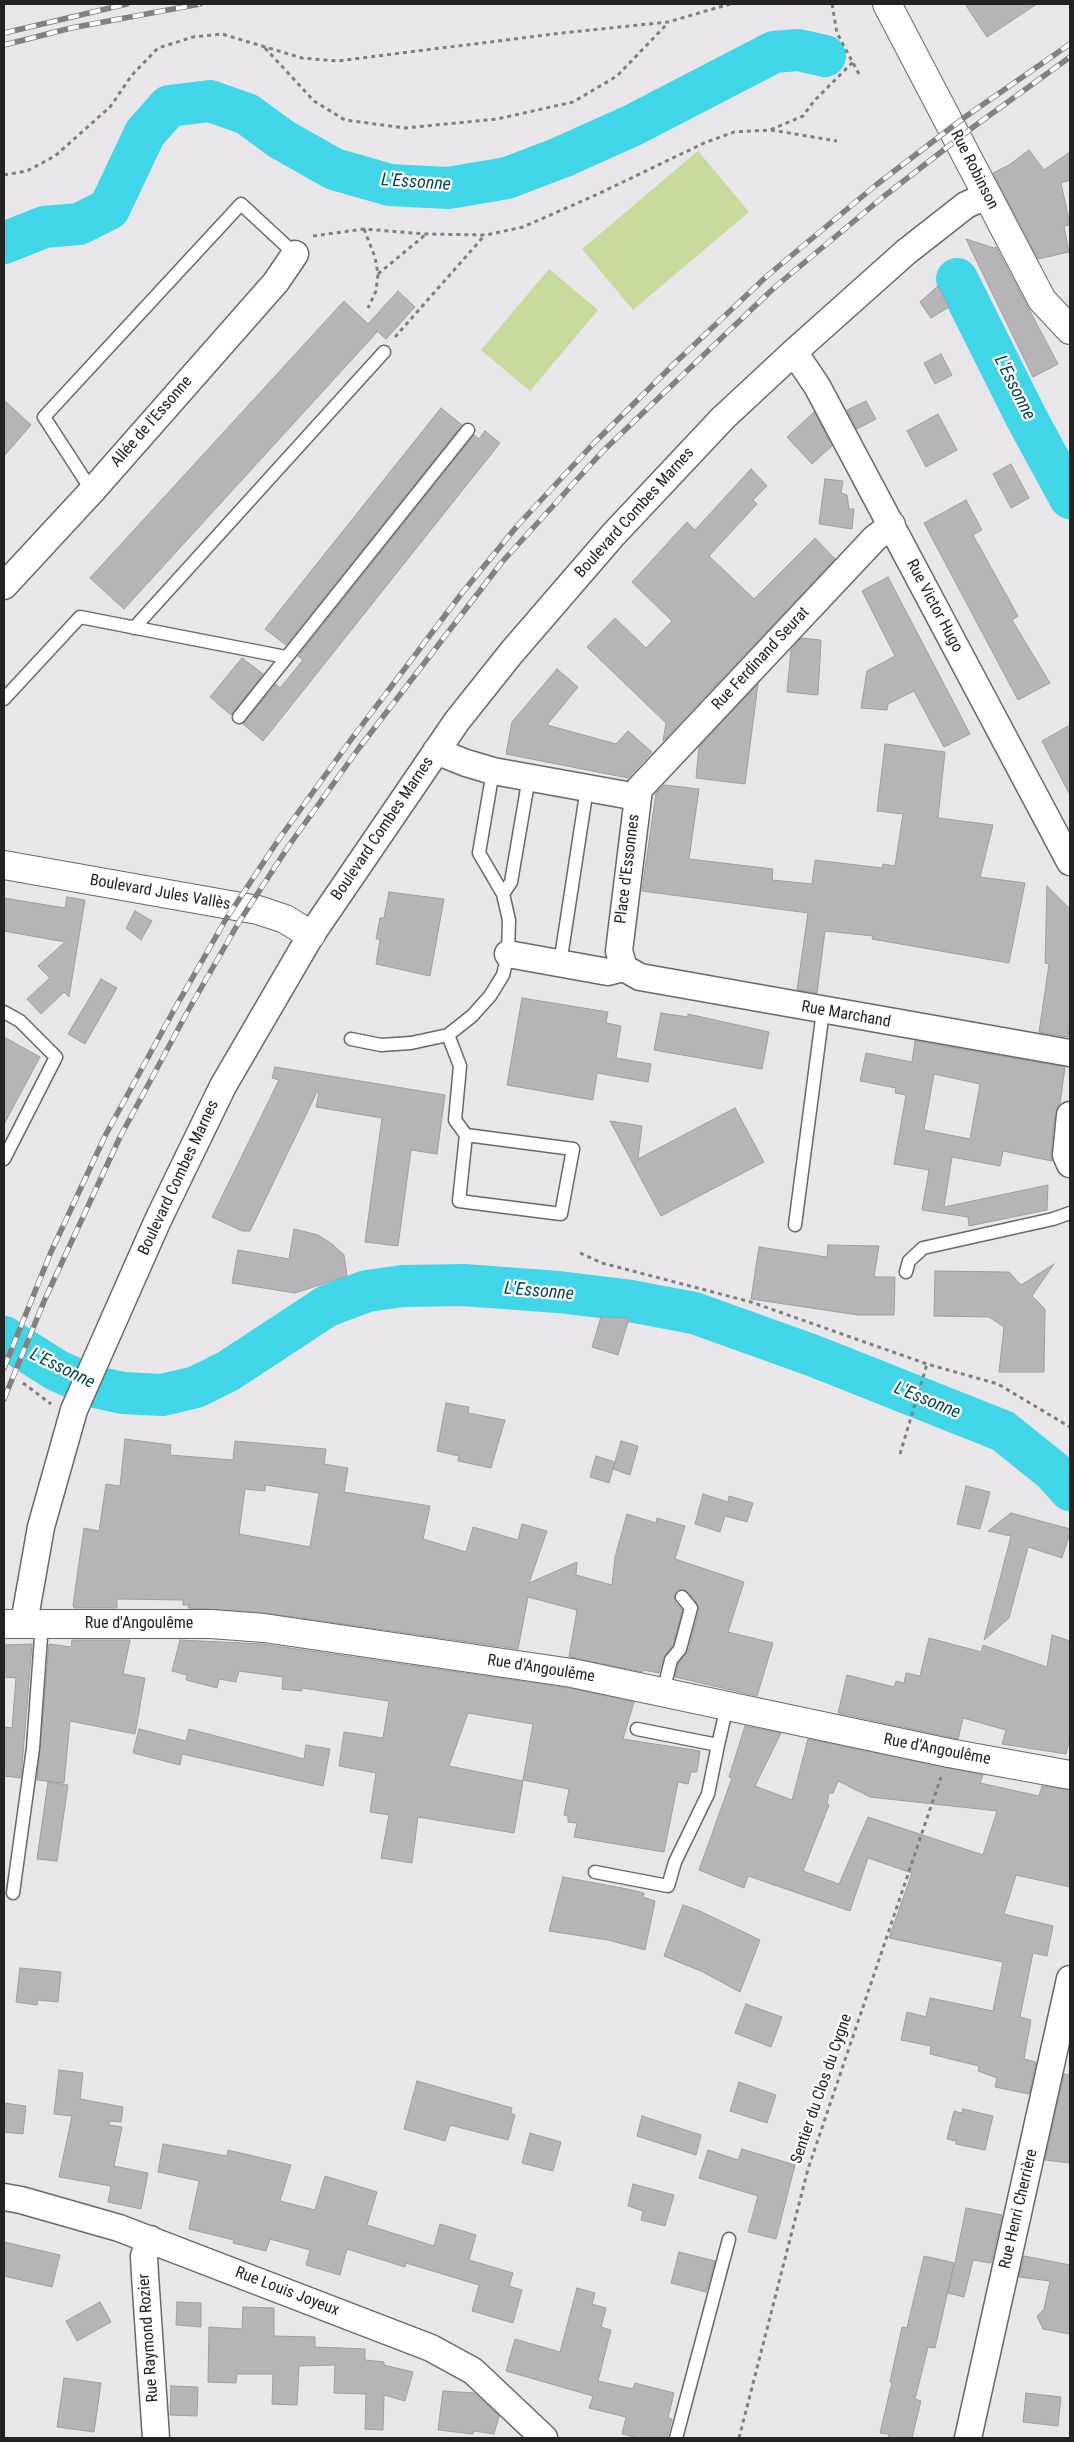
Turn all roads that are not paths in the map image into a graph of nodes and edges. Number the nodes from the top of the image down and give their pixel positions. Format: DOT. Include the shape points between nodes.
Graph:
graph roads {
  1 [pos="887,4"];
  2 [pos="986,196"];
  3 [pos="287,248"];
  4 [pos="1070,330"];
  5 [pos="384,352"];
  6 [pos="794,352"];
  7 [pos="468,430"];
  8 [pos="92,491"];
  9 [pos="892,525"];
  10 [pos="4,586"];
  11 [pos="134,628"];
  12 [pos="286,657"];
  13 [pos="4,698"];
  14 [pos="239,716"];
  15 [pos="436,751"];
  16 [pos="493,771"];
  17 [pos="529,777"];
  18 [pos="587,788"];
  19 [pos="637,797"];
  20 [pos="1070,862"];
  21 [pos="4,865"];
  22 [pos="503,894"];
  23 [pos="311,935"];
  24 [pos="508,954"];
  25 [pos="560,964"];
  26 [pos="624,968"];
  27 [pos="824,1011"];
  28 [pos="4,1012"];
  29 [pos="448,1035"];
  30 [pos="351,1038"];
  31 [pos="1070,1053"];
  32 [pos="1070,1115"];
  33 [pos="466,1135"];
  34 [pos="4,1159"];
  35 [pos="1070,1164"];
  36 [pos="1070,1212"];
  37 [pos="794,1225"];
  38 [pos="906,1272"];
  39 [pos="682,1597"];
  40 [pos="23,1623"];
  41 [pos="663,1692"];
  42 [pos="727,1706"];
  43 [pos="637,1729"];
  44 [pos="718,1745"];
  45 [pos="1070,1775"];
  46 [pos="594,1872"];
  47 [pos="13,1894"];
  48 [pos="1069,1990"];
  49 [pos="4,2197"];
  50 [pos="150,2239"];
  51 [pos="729,2239"];
  52 [pos="156,2438"];
  53 [pos="544,2438"];
  54 [pos="676,2438"];
  55 [pos="968,2438"];
  1 -- 2 [label="street, Rue Robinson"];
  2 -- 4 [label="street, Rue Robinson" via="1042,300"];
  2 -- 6 [label="street, Boulevard Combes Marnes" via="966,205 906,252"];
  3 -- 8 [label="street, Allée de l'Essonne" via="276,282"];
  3 -- 8 [label="lane" via="240,204 44,417"];
  5 -- 11 [label="lane"];
  6 -- 9 [label="street, Rue Victor Hugo" via="817,386"];
  6 -- 15 [label="street, Boulevard Combes Marnes" via="722,418 613,535 512,652"];
  7 -- 12 [label="lane"];
  8 -- 10 [label="street, Allée de l'Essonne"];
  9 -- 19 [label="street, Rue Ferdinand Seurat" via="639,789"];
  9 -- 20 [label="street, Rue Victor Hugo"];
  11 -- 12 [label="lane"];
  11 -- 13 [label="lane" via="80,617"];
  12 -- 14 [label="lane"];
  15 -- 16 [label="street, Place d'Essonnes"];
  15 -- 23 [label="street, Boulevard Combes Marnes"];
  16 -- 17 [label="street, Place d'Essonnes"];
  16 -- 22 [label="lane" via="479,854"];
  17 -- 18 [label="street, Place d'Essonnes"];
  17 -- 22 [label="lane" via="511,882"];
  18 -- 19 [label="street, Place d'Essonnes"];
  18 -- 25 [label="lane"];
  19 -- 26 [label="street, Place d'Essonnes" via="618,951"];
  21 -- 23 [label="street, Boulevard Jules Vallès" via="258,910 285,919"];
  22 -- 24 [label="lane" via="509,920"];
  23 -- 40 [label="street, Boulevard Combes Marnes" via="223,1086 158,1220 73,1414 41,1527"];
  24 -- 25 [label="street"];
  24 -- 29 [label="lane" via="503,975 490,996"];
  25 -- 26 [label="street" via="608,972"];
  26 -- 27 [label="street, Rue Marchand" via="640,977"];
  27 -- 31 [label="street, Rue Marchand"];
  27 -- 37 [label="lane"];
  28 -- 34 [label="lane" via="20,1020 56,1057"];
  29 -- 30 [label="lane" via="381,1046"];
  29 -- 33 [label="lane" via="460,1066 455,1120"];
  32 -- 35 [label="street" via="1066,1155"];
  33 -- 33 [label="lane" via="459,1201 561,1214 573,1149"];
  36 -- 38 [label="lane" via="1053,1219 923,1248 909,1261"];
  39 -- 41 [label="lane" via="690,1608 680,1649 671,1660"];
  40 -- 41 [label="street, Rue d'Angoulême" via="246,1626 572,1673"];
  40 -- 47 [label="lane" via="33,1748"];
  41 -- 42 [label="street, Rue d'Angoulême"];
  42 -- 44 [label="lane"];
  42 -- 45 [label="street, Rue d'Angoulême" via="949,1754"];
  43 -- 44 [label="lane"];
  44 -- 46 [label="lane" via="708,1794 674,1862 668,1886"];
  48 -- 55 [label="street, Rue Henri Cherrière"];
  49 -- 50 [label="street, Rue Louis Joyeux"];
  50 -- 52 [label="street, Rue Raymond Rozier" via="144,2256"];
  50 -- 53 [label="street, Rue Louis Joyeux" via="452,2358 474,2371"];
  51 -- 54 [label="lane"];
}
